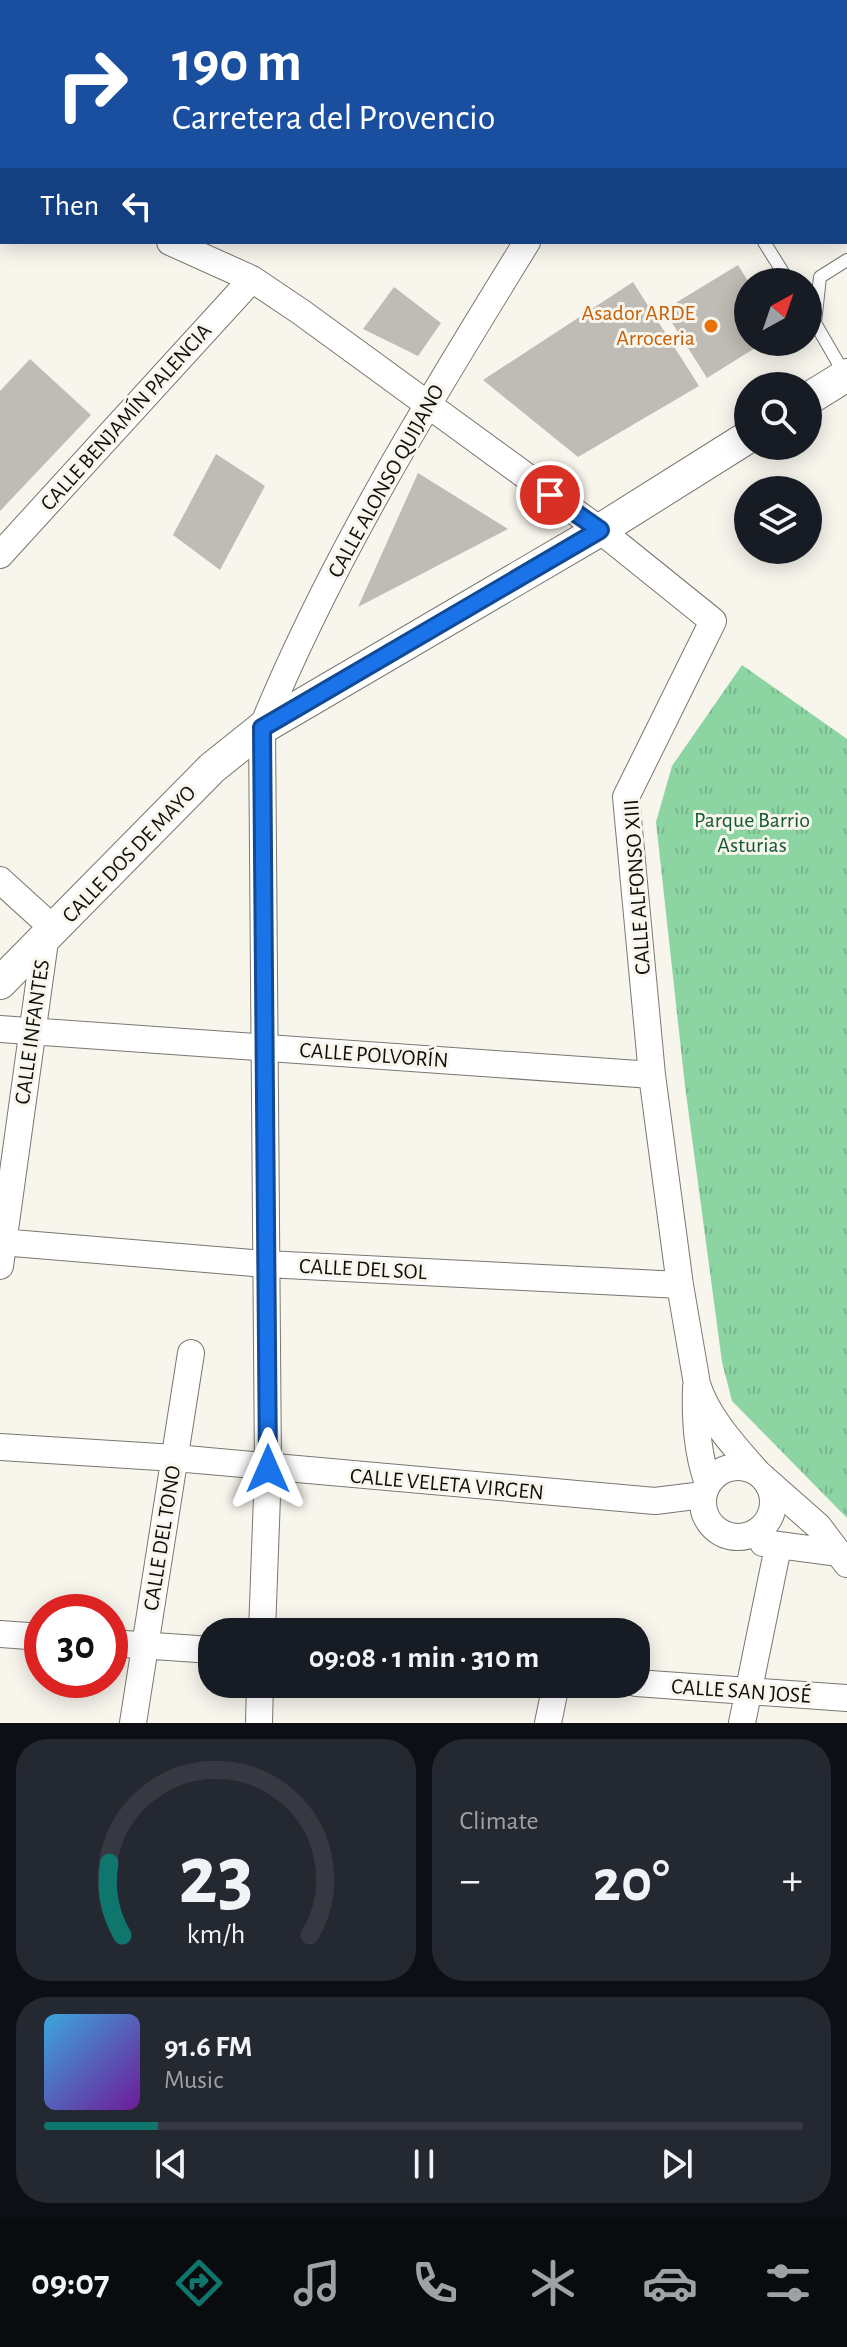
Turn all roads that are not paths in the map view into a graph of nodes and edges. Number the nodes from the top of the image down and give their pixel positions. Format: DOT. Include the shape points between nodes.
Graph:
graph roads {
  1 [pos="174,244"];
  2 [pos="526,244"];
  3 [pos="765,244"];
  4 [pos="847,260"];
  5 [pos="780,268"];
  6 [pos="822,276"];
  7 [pos="252,279"];
  8 [pos="822,336"];
  9 [pos="846,375"];
  10 [pos="822,390"];
  11 [pos="425,406"];
  12 [pos="734,446"];
  13 [pos="600,530"];
  14 [pos="0,555"];
  15 [pos="262,728"];
  16 [pos="0,880"];
  17 [pos="50,936"];
  18 [pos="0,983"];
  19 [pos="0,1029"];
  20 [pos="32,1034"];
  21 [pos="264,1047"];
  22 [pos="652,1075"];
  23 [pos="1,1250"];
  24 [pos="266,1264"];
  25 [pos="680,1285"];
  26 [pos="191,1353"];
  27 [pos="697,1384"];
  28 [pos="0,1447"];
  29 [pos="175,1458"];
  30 [pos="268,1469"];
  31 [pos="762,1477"];
  32 [pos="705,1490"];
  33 [pos="655,1501"];
  34 [pos="710,1523"];
  35 [pos="738,1537"];
  36 [pos="778,1547"];
  37 [pos="843,1558"];
  38 [pos="263,1618"];
  39 [pos="0,1634"];
  40 [pos="24,1636"];
  41 [pos="128,1645"];
  42 [pos="145,1646"];
  43 [pos="198,1649"];
  44 [pos="650,1684"];
  45 [pos="748,1692"];
  46 [pos="260,1698"];
  47 [pos="553,1698"];
  48 [pos="847,1698"];
  49 [pos="133,1723"];
  50 [pos="259,1723"];
  51 [pos="548,1723"];
  52 [pos="742,1723"];
  1 -- 7 [label="street, CALLE ALFONSO XIII"];
  2 -- 11 [label="street, CALLE ALONSO QUIJANO"];
  3 -- 5 [label="lane"];
  4 -- 6 [label="lane"];
  7 -- 11 [label="street, CALLE ALFONSO XIII"];
  7 -- 14 [label="street, CALLE BENJAMÍN PALENCIA"];
  8 -- 9 [label="lane"];
  9 -- 10 [label="street"];
  11 -- 13 [label="street, CALLE ALFONSO XIII"];
  11 -- 15 [label="street, CALLE ALONSO QUIJANO" via="299,637"];
  12 -- 13 [label="street, CALLE DOS DE MAYO"];
  13 -- 15 [label="street, CALLE DOS DE MAYO"];
  13 -- 22 [label="street, CALLE ALFONSO XIII" via="713,621 626,797"];
  15 -- 17 [label="street, CALLE DOS DE MAYO" via="212,768"];
  15 -- 21 [label="street"];
  16 -- 17 [label="street"];
  17 -- 18 [label="street, CALLE DOS DE MAYO"];
  17 -- 20 [label="street, CALLE INFANTES"];
  19 -- 20 [label="street, CALLE POLVORÍN"];
  20 -- 21 [label="street, CALLE POLVORÍN"];
  20 -- 23 [label="street, CALLE INFANTES"];
  21 -- 22 [label="street, CALLE POLVORÍN"];
  21 -- 24 [label="street"];
  22 -- 25 [label="street, CALLE ALFONSO XIII"];
  23 -- 24 [label="street, CALLE DEL SOL"];
  24 -- 25 [label="street, CALLE DEL SOL"];
  24 -- 30 [label="street"];
  25 -- 27 [label="street, CALLE ALFONSO XIII"];
  26 -- 29 [label="street, CALLE DEL TONO"];
  27 -- 31 [label="street, CALLE ALFONSO XIII" via="725,1434"];
  27 -- 32 [label="street, CALLE ALFONSO XIII" via="695,1421"];
  28 -- 29 [label="street, CALLE VELETA VIRGEN"];
  29 -- 30 [label="street, CALLE VELETA VIRGEN"];
  29 -- 42 [label="street, CALLE DEL TONO"];
  30 -- 33 [label="street, CALLE VELETA VIRGEN"];
  30 -- 38 [label="street"];
  31 -- 32 [label="street" via="736,1467 715,1475"];
  31 -- 35 [label="street" via="774,1502 772,1513 759,1531"];
  31 -- 37 [label="street, CALLE ALFONSO XIII" via="818,1526"];
  32 -- 33 [label="street, CALLE VELETA VIRGEN"];
  32 -- 34 [label="street"];
  33 -- 34 [label="street, CALLE VELETA VIRGEN"];
  34 -- 35 [label="street"];
  35 -- 36 [label="street, CALLE ALFONSO XIII"];
  36 -- 37 [label="street, CALLE ALFONSO XIII"];
  36 -- 45 [label="street"];
  39 -- 40 [label="street"];
  41 -- 42 [label="street"];
  42 -- 43 [label="street"];
  42 -- 49 [label="street, CALLE DEL TONO"];
  44 -- 45 [label="street, CALLE SAN JOSÉ"];
  45 -- 48 [label="street, CALLE SAN JOSÉ"];
  45 -- 52 [label="street"];
  46 -- 50 [label="street"];
  47 -- 51 [label="street"];
}
